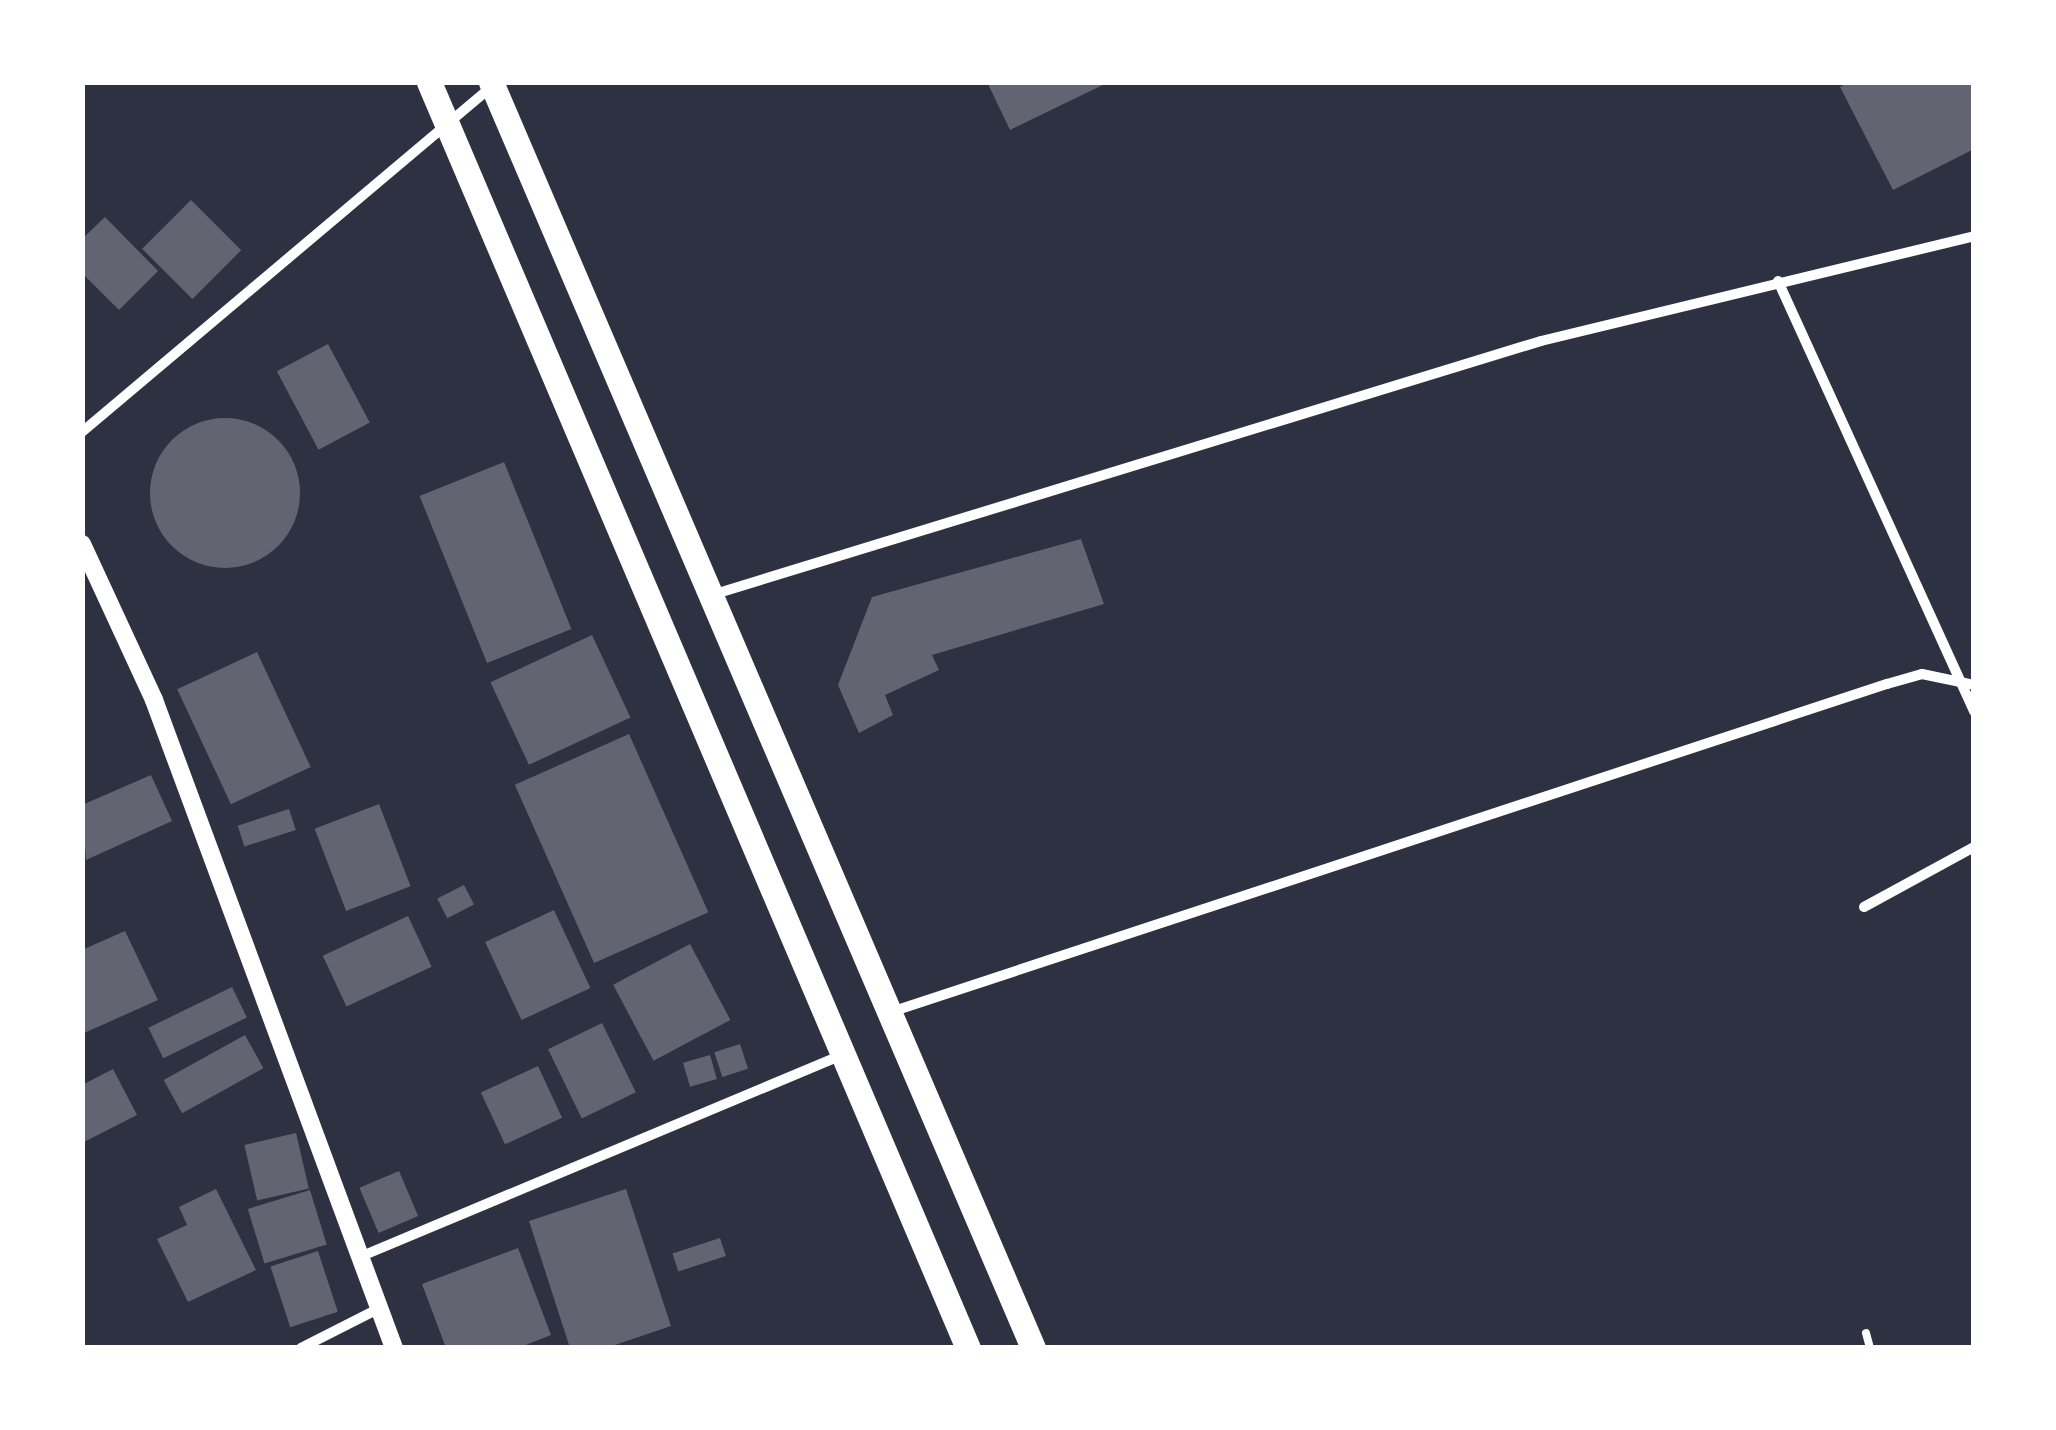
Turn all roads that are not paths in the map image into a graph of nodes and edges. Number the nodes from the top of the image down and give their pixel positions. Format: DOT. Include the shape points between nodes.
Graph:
graph roads {
  1 [pos="429,82"];
  2 [pos="494,84"];
  3 [pos="446,121"];
  4 [pos="1974,236"];
  5 [pos="1778,281"];
  6 [pos="82,432"];
  7 [pos="82,544"];
  8 [pos="715,594"];
  9 [pos="1957,681"];
  10 [pos="1974,685"];
  11 [pos="1974,711"];
  12 [pos="1974,847"];
  13 [pos="1864,907"];
  14 [pos="891,1012"];
  15 [pos="843,1054"];
  16 [pos="362,1256"];
  17 [pos="381,1308"];
  18 [pos="1866,1333"];
  19 [pos="300,1348"];
  20 [pos="394,1348"];
  21 [pos="968,1348"];
  22 [pos="1033,1348"];
  23 [pos="1870,1348"];
  1 -- 3 [label="main road"];
  2 -- 3 [label="street"];
  2 -- 8 [label="main road"];
  3 -- 6 [label="street"];
  3 -- 15 [label="main road"];
  4 -- 5 [label="street"];
  5 -- 8 [label="street" via="1541,341"];
  5 -- 9 [label="street"];
  7 -- 16 [label="street" via="154,700"];
  8 -- 14 [label="main road"];
  9 -- 10 [label="street"];
  9 -- 11 [label="street"];
  9 -- 14 [label="street" via="1922,674 1887,684"];
  12 -- 13 [label="street"];
  14 -- 22 [label="main road"];
  15 -- 16 [label="street"];
  15 -- 21 [label="main road"];
  16 -- 17 [label="street"];
  17 -- 19 [label="street"];
  17 -- 20 [label="street"];
  18 -- 23 [label="lane"];
}
